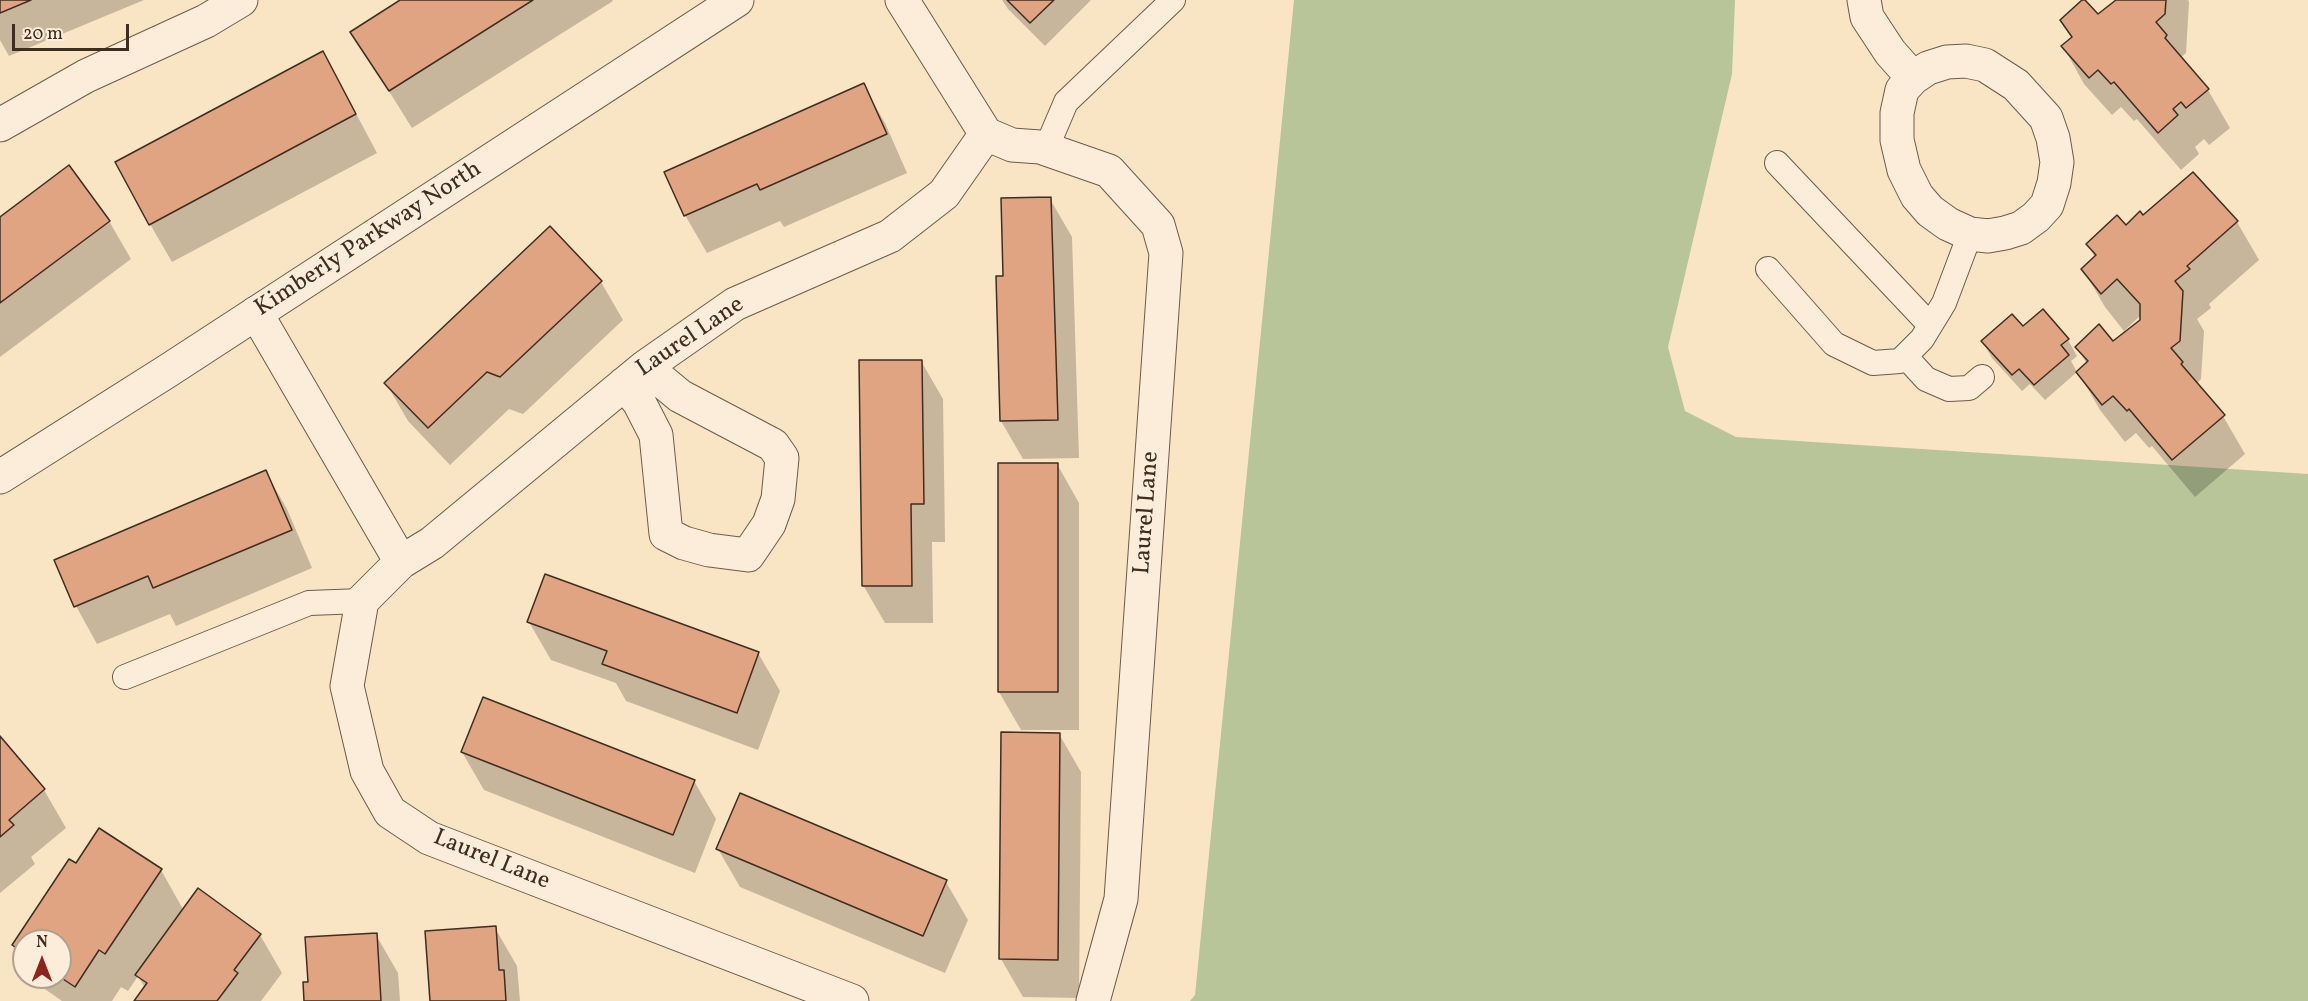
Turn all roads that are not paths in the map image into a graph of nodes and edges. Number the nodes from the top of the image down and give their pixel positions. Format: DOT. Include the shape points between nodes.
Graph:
graph roads {
  1 [pos="241,0"];
  2 [pos="737,0"];
  3 [pos="902,0"];
  4 [pos="1173,0"];
  5 [pos="1864,0"];
  6 [pos="1913,78"];
  7 [pos="0,125"];
  8 [pos="986,134"];
  9 [pos="1046,149"];
  10 [pos="1777,163"];
  11 [pos="1970,234"];
  12 [pos="1768,269"];
  13 [pos="256,313"];
  14 [pos="1930,325"];
  15 [pos="1905,356"];
  16 [pos="634,375"];
  17 [pos="1982,377"];
  18 [pos="0,477"];
  19 [pos="401,562"];
  20 [pos="362,602"];
  21 [pos="124,677"];
  22 [pos="852,1001"];
  23 [pos="1093,1001"];
  1 -- 7 [label="street" via="206,21 86,76"];
  2 -- 13 [label="street, Kimberly Parkway North"];
  3 -- 8 [label="street"];
  4 -- 9 [label="lane" via="1066,102"];
  5 -- 6 [label="street" via="1868,17 1890,52"];
  6 -- 11 [label="street" via="1902,90 1897,113 1897,140 1904,170 1930,211"];
  6 -- 11 [label="street" via="1947,62 1985,65 2016,85 2046,118 2057,162 2047,205 2021,228 1988,236"];
  8 -- 9 [label="street, Laurel Lane" via="1012,145"];
  8 -- 16 [label="street, Laurel Lane" via="944,194 890,236 735,304"];
  9 -- 23 [label="street, Laurel Lane" via="1109,171 1158,225 1166,253 1121,899"];
  10 -- 14 [label="lane"];
  11 -- 14 [label="lane" via="1944,303"];
  12 -- 15 [label="lane" via="1834,344 1874,363 1900,361"];
  13 -- 18 [label="street, Kimberly Parkway North"];
  13 -- 19 [label="street"];
  14 -- 15 [label="lane"];
  15 -- 17 [label="lane" via="1926,379 1949,389 1969,388"];
  16 -- 16 [label="street" via="639,402 656,435 666,534 709,550 748,555 769,524 778,499 782,458 773,445"];
  16 -- 19 [label="street, Laurel Lane" via="432,543"];
  19 -- 20 [label="street, Laurel Lane"];
  20 -- 21 [label="lane" via="309,603"];
  20 -- 22 [label="street, Laurel Lane" via="347,686 368,771 390,812 429,838"];
}
